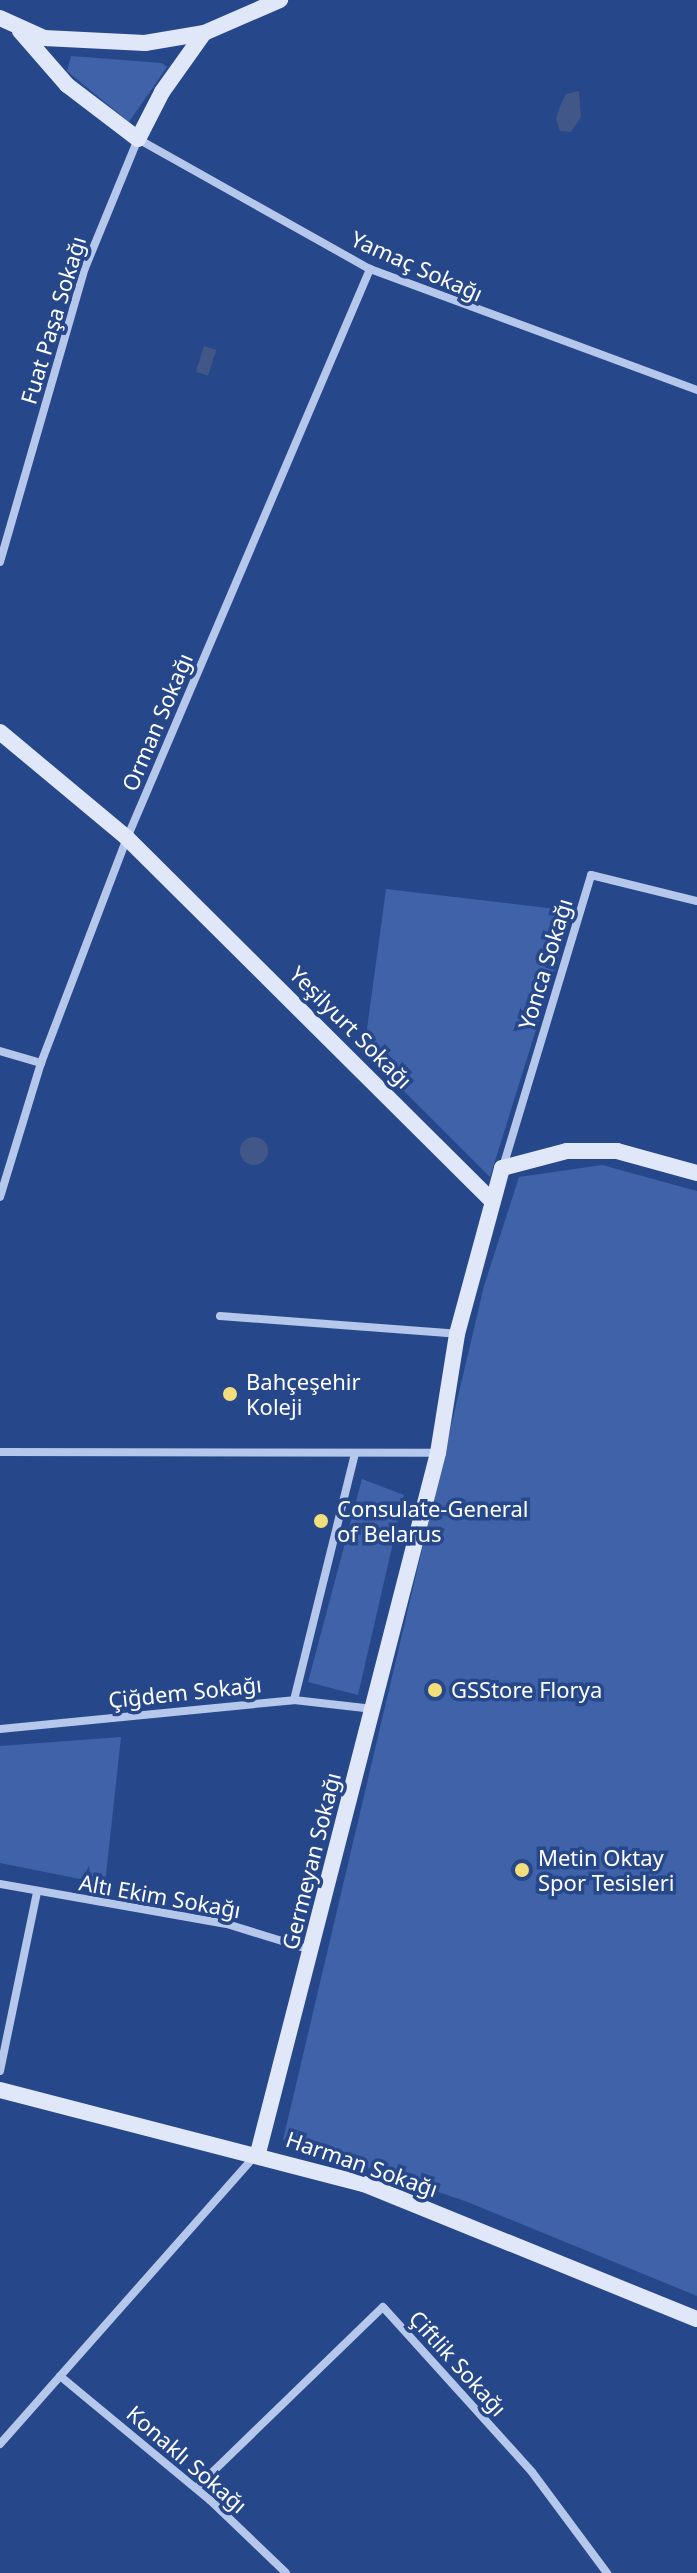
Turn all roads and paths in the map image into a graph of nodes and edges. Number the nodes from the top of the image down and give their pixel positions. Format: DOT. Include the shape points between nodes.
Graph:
graph roads {
  1 [pos="280,0"];
  2 [pos="0,18"];
  3 [pos="20,31"];
  4 [pos="204,33"];
  5 [pos="138,139"];
  6 [pos="370,269"];
  7 [pos="697,390"];
  8 [pos="0,562"];
  9 [pos="0,732"];
  10 [pos="127,838"];
  11 [pos="697,901"];
  12 [pos="0,1051"];
  13 [pos="41,1063"];
  14 [pos="502,1168"];
  15 [pos="697,1173"];
  16 [pos="0,1197"];
  17 [pos="492,1201"];
  18 [pos="220,1316"];
  19 [pos="457,1334"];
  20 [pos="0,1452"];
  21 [pos="438,1453"];
  22 [pos="355,1454"];
  23 [pos="294,1700"];
  24 [pos="373,1709"];
  25 [pos="0,1729"];
  26 [pos="0,1884"];
  27 [pos="37,1892"];
  28 [pos="311,1950"];
  29 [pos="0,2071"];
  30 [pos="0,2090"];
  31 [pos="258,2153"];
  32 [pos="697,2319"];
  33 [pos="60,2376"];
  34 [pos="0,2444"];
  35 [pos="196,2488"];
  36 [pos="286,2573"];
  37 [pos="607,2573"];
  1 -- 4 [label="main road"];
  2 -- 3 [label="main road"];
  3 -- 4 [label="main road" via="44,38 145,43"];
  3 -- 5 [label="main road" via="67,85"];
  4 -- 5 [label="main road" via="162,92"];
  5 -- 6 [label="street, Yamaç Sokağı"];
  5 -- 8 [label="street, Fuat Paşa Sokağı" via="85,268"];
  6 -- 7 [label="street, Yamaç Sokağı" via="496,320"];
  6 -- 10 [label="street, Orman Sokağı"];
  9 -- 10 [label="main road, Yeşilyurt Sokağı"];
  10 -- 13 [label="street, Orman Sokağı"];
  10 -- 17 [label="main road, Yeşilyurt Sokağı"];
  11 -- 14 [label="street, Yonca Sokağı" via="591,875"];
  12 -- 13 [label="street"];
  13 -- 16 [label="street, Orman Sokağı"];
  14 -- 15 [label="main road" via="567,1151 617,1151"];
  14 -- 17 [label="main road"];
  17 -- 19 [label="main road, Germeyan Sokağı"];
  18 -- 19 [label="street"];
  19 -- 21 [label="main road, Germeyan Sokağı"];
  20 -- 22 [label="street"];
  21 -- 22 [label="street"];
  21 -- 24 [label="main road, Germeyan Sokağı"];
  22 -- 23 [label="street"];
  23 -- 24 [label="street, Çiğdem Sokağı"];
  23 -- 25 [label="street, Çiğdem Sokağı"];
  24 -- 28 [label="main road, Germeyan Sokağı"];
  26 -- 27 [label="street, Altı Ekim Sokağı"];
  27 -- 28 [label="street, Altı Ekim Sokağı" via="227,1924"];
  27 -- 29 [label="street"];
  28 -- 31 [label="main road, Germeyan Sokağı"];
  30 -- 31 [label="main road, Harman Sokağı"];
  31 -- 32 [label="main road, Harman Sokağı" via="364,2184"];
  31 -- 33 [label="street, Germeyan Sokağı"];
  33 -- 34 [label="street, Germeyan Sokağı"];
  33 -- 35 [label="street, Konaklı Sokağı"];
  35 -- 36 [label="street, Konaklı Sokağı"];
  35 -- 37 [label="street, Çiftlik Sokağı" via="383,2307 532,2472"];
}
